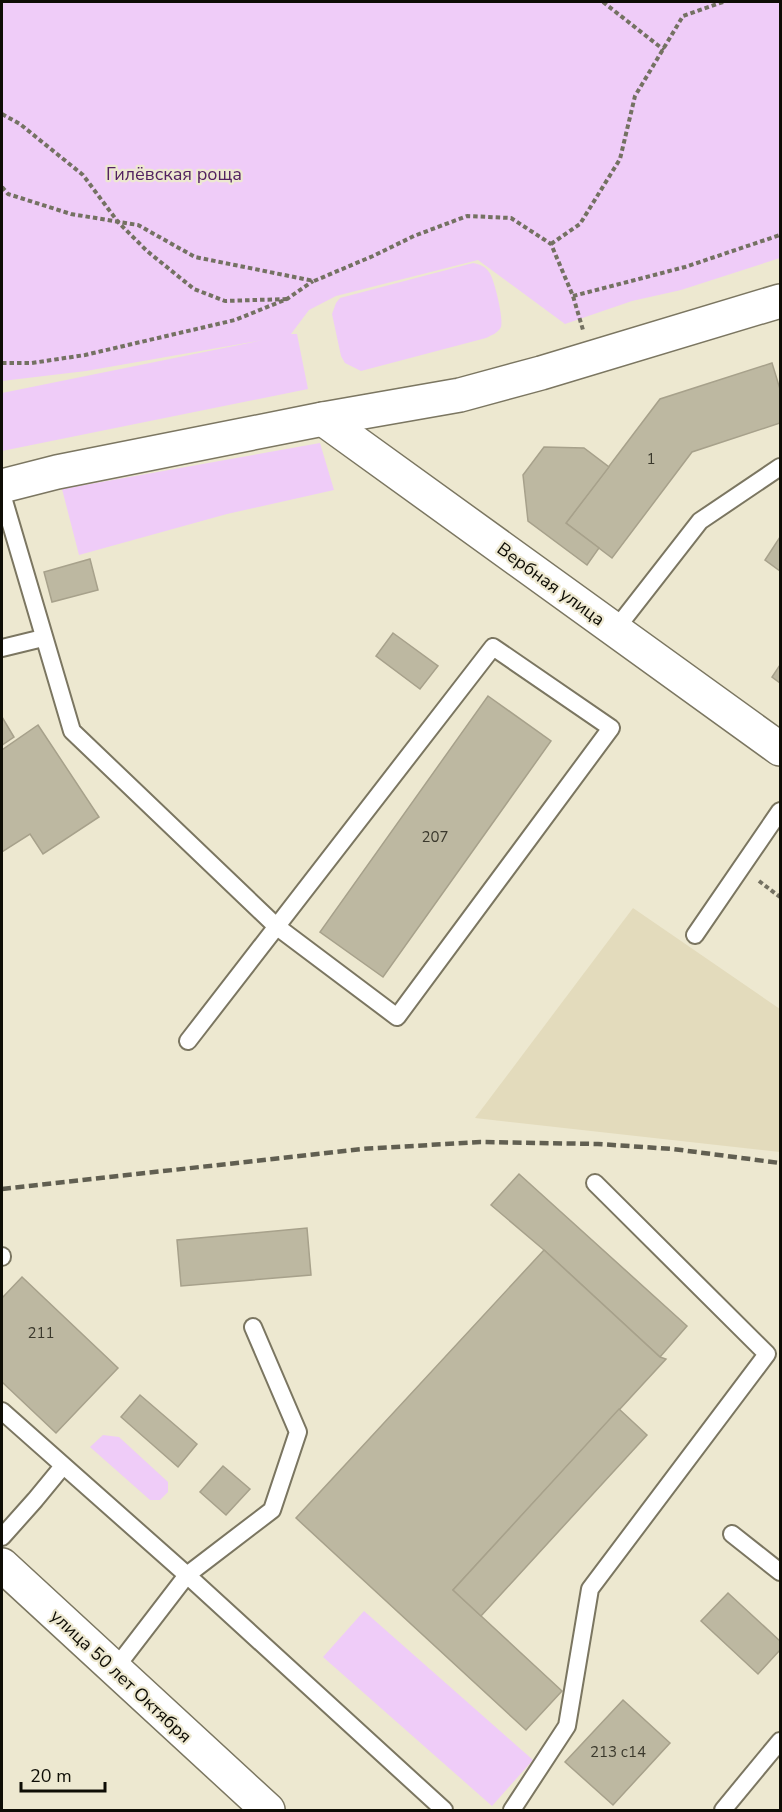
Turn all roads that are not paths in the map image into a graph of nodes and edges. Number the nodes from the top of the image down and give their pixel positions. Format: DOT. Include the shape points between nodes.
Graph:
graph roads {
  1 [pos="780,301"];
  2 [pos="323,419"];
  3 [pos="780,467"];
  4 [pos="2,486"];
  5 [pos="2,494"];
  6 [pos="615,630"];
  7 [pos="43,638"];
  8 [pos="2,648"];
  9 [pos="780,749"];
  10 [pos="780,812"];
  11 [pos="276,926"];
  12 [pos="695,935"];
  13 [pos="188,1041"];
  14 [pos="595,1184"];
  15 [pos="253,1327"];
  16 [pos="2,1411"];
  17 [pos="63,1466"];
  18 [pos="732,1534"];
  19 [pos="2,1537"];
  20 [pos="2,1565"];
  21 [pos="780,1572"];
  22 [pos="188,1575"];
  23 [pos="114,1670"];
  24 [pos="780,1741"];
  25 [pos="268,1810"];
  26 [pos="444,1810"];
  27 [pos="512,1810"];
  28 [pos="723,1810"];
  1 -- 2 [label="street" via="460,395"];
  2 -- 4 [label="street"];
  2 -- 6 [label="street, Вербная улица"];
  3 -- 6 [label="lane" via="700,521"];
  5 -- 7 [label="lane"];
  6 -- 9 [label="street, Вербная улица"];
  7 -- 8 [label="lane"];
  7 -- 11 [label="lane" via="72,731"];
  10 -- 12 [label="lane"];
  11 -- 11 [label="lane" via="398,1017 611,728 493,646"];
  11 -- 13 [label="lane"];
  14 -- 27 [label="lane" via="767,1354 590,1589 567,1726"];
  15 -- 22 [label="lane" via="298,1432 273,1510"];
  16 -- 17 [label="lane"];
  17 -- 19 [label="lane"];
  17 -- 22 [label="lane"];
  18 -- 21 [label="lane"];
  20 -- 23 [label="street, улица 50 лет Октября"];
  22 -- 23 [label="lane"];
  22 -- 26 [label="lane"];
  23 -- 25 [label="street, улица 50 лет Октября"];
  24 -- 28 [label="lane"];
}
